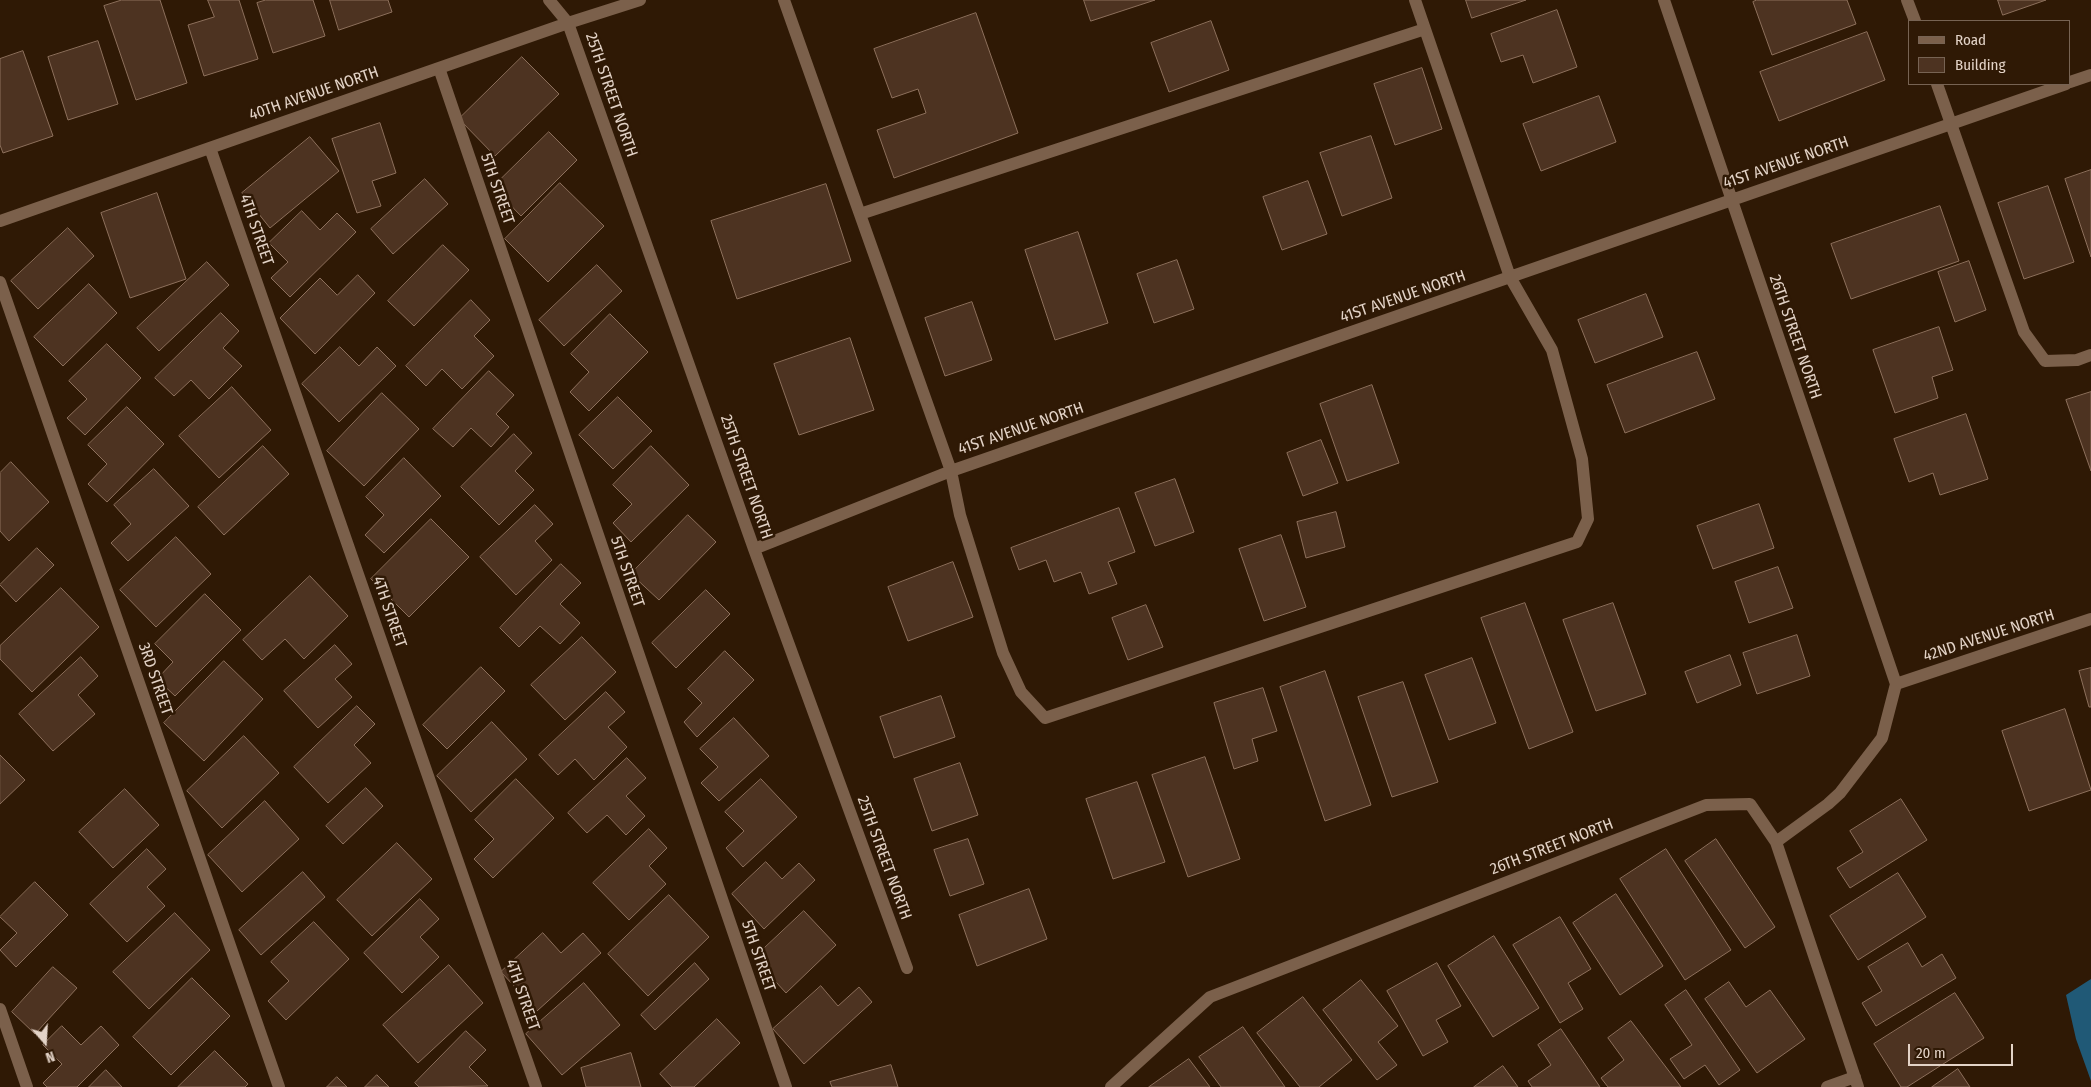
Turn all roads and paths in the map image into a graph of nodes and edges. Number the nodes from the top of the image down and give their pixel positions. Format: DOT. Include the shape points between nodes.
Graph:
graph roads {
  1 [pos="549,0"];
  2 [pos="640,0"];
  3 [pos="784,0"];
  4 [pos="1415,0"];
  5 [pos="1664,0"];
  6 [pos="1908,0"];
  7 [pos="1915,20"];
  8 [pos="568,23"];
  9 [pos="1425,29"];
  10 [pos="439,68"];
  11 [pos="2091,75"];
  12 [pos="2071,82"];
  13 [pos="1937,85"];
  14 [pos="2063,85"];
  15 [pos="1951,124"];
  16 [pos="210,148"];
  17 [pos="1731,199"];
  18 [pos="860,214"];
  19 [pos="0,222"];
  20 [pos="1510,277"];
  21 [pos="0,282"];
  22 [pos="2091,355"];
  23 [pos="951,470"];
  24 [pos="754,549"];
  25 [pos="2091,619"];
  26 [pos="1896,684"];
  27 [pos="1776,842"];
  28 [pos="907,968"];
  29 [pos="0,1009"];
  30 [pos="1857,1082"];
  31 [pos="27,1087"];
  32 [pos="279,1087"];
  33 [pos="536,1087"];
  34 [pos="786,1087"];
  35 [pos="1111,1087"];
  36 [pos="1827,1087"];
  1 -- 8 [label="street, 25TH STREET NORTH"];
  2 -- 8 [label="street, 40TH AVENUE NORTH"];
  3 -- 18 [label="street"];
  4 -- 9 [label="street"];
  5 -- 17 [label="street, 26TH STREET NORTH"];
  6 -- 7 [label="street"];
  8 -- 10 [label="street, 40TH AVENUE NORTH"];
  8 -- 24 [label="street, 25TH STREET NORTH"];
  9 -- 18 [label="street"];
  9 -- 20 [label="street"];
  10 -- 16 [label="street, 40TH AVENUE NORTH"];
  10 -- 34 [label="street, 5TH STREET"];
  11 -- 12 [label="street"];
  13 -- 15 [label="street"];
  14 -- 15 [label="street, 41ST AVENUE NORTH"];
  15 -- 17 [label="street, 41ST AVENUE NORTH"];
  15 -- 22 [label="street" via="2024,332 2045,361 2077,360"];
  16 -- 19 [label="street, 40TH AVENUE NORTH"];
  16 -- 33 [label="street, 4TH STREET"];
  17 -- 20 [label="street, 41ST AVENUE NORTH"];
  17 -- 26 [label="street, 26TH STREET NORTH"];
  18 -- 23 [label="street"];
  20 -- 23 [label="street, 41ST AVENUE NORTH"];
  20 -- 23 [label="street" via="1552,350 1582,459 1588,519 1578,542 1045,718 1021,692 1003,653 960,515"];
  21 -- 32 [label="street, 3RD STREET"];
  23 -- 24 [label="street, 41ST AVENUE NORTH"];
  24 -- 28 [label="street, 25TH STREET NORTH"];
  25 -- 26 [label="street, 42ND AVENUE NORTH"];
  26 -- 27 [label="street" via="1882,738 1876,746 1840,793"];
  27 -- 30 [label="street, 26TH STREET NORTH"];
  27 -- 35 [label="street, 26TH STREET NORTH" via="1750,804 1706,805 1210,997"];
  29 -- 31 [label="street"];
  30 -- 36 [label="street"];
}
